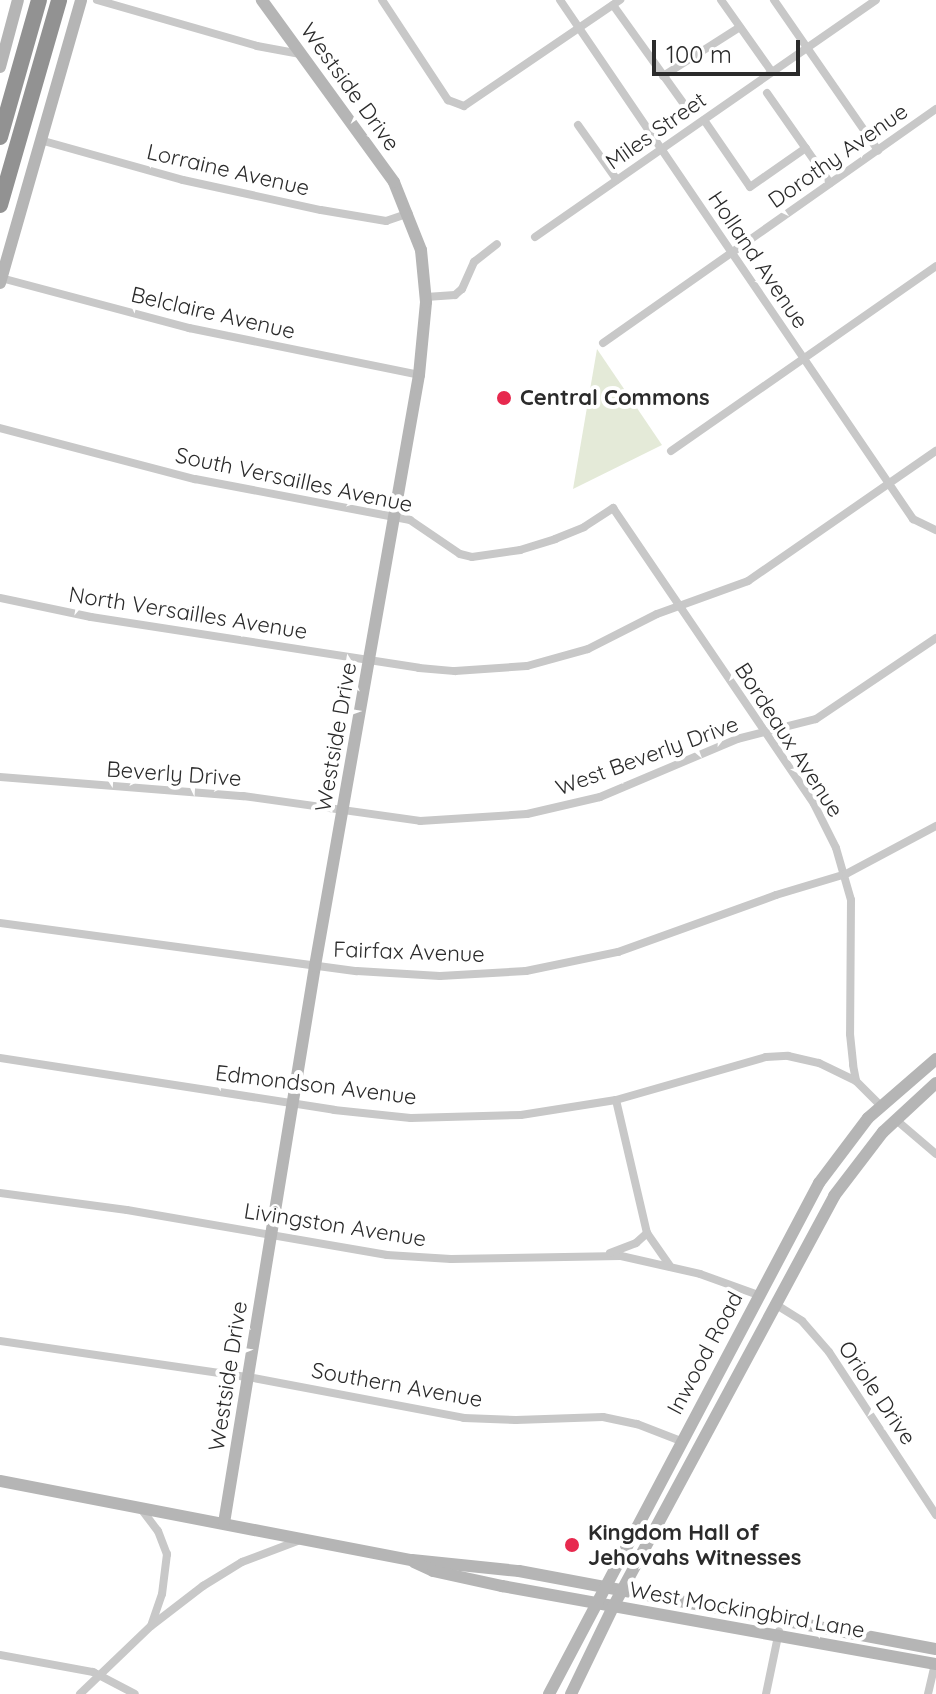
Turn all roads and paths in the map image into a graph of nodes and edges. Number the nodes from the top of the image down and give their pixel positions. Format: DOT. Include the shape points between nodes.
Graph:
graph roads {
  1 [pos="18,0"];
  2 [pos="39,0"];
  3 [pos="59,0"];
  4 [pos="81,0"];
  5 [pos="97,0"];
  6 [pos="262,0"];
  7 [pos="382,0"];
  8 [pos="560,0"];
  9 [pos="721,0"];
  10 [pos="774,0"];
  11 [pos="876,0"];
  12 [pos="617,2"];
  13 [pos="740,27"];
  14 [pos="580,28"];
  15 [pos="806,48"];
  16 [pos="302,54"];
  17 [pos="0,67"];
  18 [pos="772,72"];
  19 [pos="663,76"];
  20 [pos="767,93"];
  21 [pos="686,107"];
  22 [pos="936,109"];
  23 [pos="704,120"];
  24 [pos="578,125"];
  25 [pos="0,137"];
  26 [pos="40,140"];
  27 [pos="806,148"];
  28 [pos="661,149"];
  29 [pos="878,150"];
  30 [pos="617,180"];
  31 [pos="830,183"];
  32 [pos="0,205"];
  33 [pos="409,213"];
  34 [pos="535,237"];
  35 [pos="497,244"];
  36 [pos="731,253"];
  37 [pos="936,266"];
  38 [pos="1,280"];
  39 [pos="426,297"];
  40 [pos="603,343"];
  41 [pos="803,359"];
  42 [pos="419,375"];
  43 [pos="0,428"];
  44 [pos="671,451"];
  45 [pos="936,451"];
  46 [pos="889,483"];
  47 [pos="613,508"];
  48 [pos="395,517"];
  49 [pos="936,530"];
  50 [pos="0,598"];
  51 [pos="679,606"];
  52 [pos="936,638"];
  53 [pos="370,660"];
  54 [pos="763,733"];
  55 [pos="0,777"];
  56 [pos="344,811"];
  57 [pos="936,826"];
  58 [pos="846,874"];
  59 [pos="0,923"];
  60 [pos="315,966"];
  61 [pos="0,1058"];
  62 [pos="936,1059"];
  63 [pos="856,1081"];
  64 [pos="936,1083"];
  65 [pos="898,1090"];
  66 [pos="616,1100"];
  67 [pos="292,1104"];
  68 [pos="881,1106"];
  69 [pos="895,1119"];
  70 [pos="883,1132"];
  71 [pos="936,1154"];
  72 [pos="0,1193"];
  73 [pos="647,1233"];
  74 [pos="272,1235"];
  75 [pos="605,1255"];
  76 [pos="670,1265"];
  77 [pos="758,1295"];
  78 [pos="775,1304"];
  79 [pos="0,1341"];
  80 [pos="248,1377"];
  81 [pos="681,1441"];
  82 [pos="0,1481"];
  83 [pos="138,1507"];
  84 [pos="936,1515"];
  85 [pos="224,1523"];
  86 [pos="304,1539"];
  87 [pos="412,1560"];
  88 [pos="607,1586"];
  89 [pos="624,1589"];
  90 [pos="597,1604"];
  91 [pos="613,1607"];
  92 [pos="782,1618"];
  93 [pos="151,1626"];
  94 [pos="778,1636"];
  95 [pos="0,1655"];
  96 [pos="936,1658"];
  97 [pos="102,1675"];
  98 [pos="80,1694"];
  99 [pos="135,1694"];
  100 [pos="549,1694"];
  101 [pos="571,1694"];
  102 [pos="766,1694"];
  103 [pos="928,1694"];
  1 -- 17 [label="main road"];
  2 -- 25 [label="highway"];
  3 -- 32 [label="highway"];
  4 -- 26 [label="main road"];
  5 -- 16 [label="street"];
  6 -- 16 [label="main road, Westside Drive"];
  7 -- 14 [label="street" via="448,100 464,106"];
  8 -- 14 [label="street, Holland Avenue"];
  9 -- 13 [label="street"];
  10 -- 15 [label="street"];
  11 -- 15 [label="street, Miles Street"];
  12 -- 14 [label="street"];
  12 -- 19 [label="street"];
  13 -- 18 [label="street"];
  13 -- 19 [label="street, Miles Street"];
  14 -- 28 [label="street, Holland Avenue"];
  15 -- 18 [label="street, Miles Street"];
  15 -- 29 [label="street"];
  16 -- 33 [label="main road, Westside Drive" via="394,182"];
  18 -- 23 [label="street, Miles Street"];
  19 -- 21 [label="street"];
  20 -- 27 [label="street"];
  22 -- 29 [label="street, Dorothy Avenue"];
  23 -- 27 [label="street" via="750,187"];
  23 -- 28 [label="street, Miles Street"];
  24 -- 30 [label="street"];
  26 -- 33 [label="street, Lorraine Avenue" via="183,180 321,210 386,221"];
  26 -- 38 [label="main road"];
  27 -- 31 [label="street"];
  28 -- 30 [label="street, Miles Street"];
  28 -- 36 [label="street, Holland Avenue"];
  29 -- 31 [label="street, Dorothy Avenue"];
  30 -- 34 [label="street, Miles Street"];
  31 -- 36 [label="street, Dorothy Avenue"];
  33 -- 39 [label="main road, Westside Drive" via="421,250"];
  35 -- 39 [label="street" via="474,262 455,295"];
  36 -- 40 [label="street, Dorothy Avenue"];
  36 -- 41 [label="street, Holland Avenue"];
  37 -- 41 [label="street"];
  38 -- 42 [label="street, Belclaire Avenue" via="189,328"];
  39 -- 42 [label="main road, Westside Drive"];
  41 -- 44 [label="street"];
  41 -- 46 [label="street, Holland Avenue"];
  42 -- 48 [label="main road, Westside Drive"];
  43 -- 48 [label="street, South Versailles Avenue" via="195,479"];
  45 -- 46 [label="street, North Versailles Avenue"];
  46 -- 49 [label="street, Holland Avenue" via="913,519"];
  46 -- 51 [label="street, North Versailles Avenue" via="748,581"];
  47 -- 48 [label="street, South Versailles Avenue" via="555,539 472,557 425,527"];
  47 -- 51 [label="street, Bordeaux Avenue"];
  48 -- 53 [label="main road, Westside Drive"];
  50 -- 53 [label="street, North Versailles Avenue"];
  51 -- 53 [label="street, North Versailles Avenue" via="588,649 527,666 455,671"];
  51 -- 54 [label="street, Bordeaux Avenue"];
  52 -- 54 [label="street, West Beverly Drive" via="816,719"];
  53 -- 56 [label="main road, Westside Drive"];
  54 -- 56 [label="street, West Beverly Drive" via="561,808 454,821"];
  54 -- 58 [label="street, Bordeaux Avenue" via="814,804"];
  55 -- 56 [label="street, Beverly Drive" via="243,796"];
  56 -- 60 [label="main road, Westside Drive"];
  57 -- 58 [label="street, Fairfax Avenue"];
  58 -- 60 [label="street, Fairfax Avenue" via="618,952 554,967 440,976"];
  58 -- 63 [label="street, Bordeaux Avenue" via="852,914 850,1034"];
  59 -- 60 [label="street, Fairfax Avenue"];
  60 -- 67 [label="main road, Westside Drive"];
  61 -- 67 [label="street, Edmondson Avenue"];
  62 -- 65 [label="main road, Inwood Road"];
  63 -- 66 [label="street, Edmondson Avenue" via="819,1063 766,1057"];
  63 -- 68 [label="street"];
  64 -- 69 [label="main road, Inwood Road"];
  65 -- 68 [label="main road, Inwood Road"];
  65 -- 69 [label="main road"];
  66 -- 67 [label="street, Edmondson Avenue" via="456,1118 365,1115"];
  66 -- 73 [label="street"];
  67 -- 74 [label="main road, Westside Drive"];
  68 -- 70 [label="main road"];
  68 -- 77 [label="main road, Inwood Road" via="819,1183"];
  69 -- 70 [label="main road, Inwood Road"];
  69 -- 71 [label="street"];
  70 -- 78 [label="main road, Inwood Road" via="834,1196"];
  72 -- 74 [label="street, Livingston Avenue"];
  73 -- 75 [label="street"];
  73 -- 76 [label="street"];
  74 -- 75 [label="street, Livingston Avenue" via="421,1258"];
  74 -- 80 [label="main road, Westside Drive"];
  75 -- 76 [label="street, Livingston Avenue"];
  76 -- 77 [label="street, Livingston Avenue"];
  77 -- 78 [label="main road"];
  77 -- 81 [label="main road, Inwood Road"];
  78 -- 84 [label="street, Oriole Drive" via="802,1321 829,1352"];
  78 -- 89 [label="main road, Inwood Road"];
  79 -- 80 [label="street, Southern Avenue"];
  80 -- 81 [label="street, Southern Avenue" via="464,1418 603,1417"];
  80 -- 85 [label="main road, Westside Drive"];
  81 -- 88 [label="main road, Inwood Road"];
  82 -- 83 [label="main road, West Mockingbird Lane"];
  83 -- 85 [label="main road, West Mockingbird Lane"];
  83 -- 93 [label="street" via="153,1522 167,1554"];
  85 -- 86 [label="main road, West Mockingbird Lane"];
  86 -- 87 [label="main road, West Mockingbird Lane"];
  86 -- 93 [label="street" via="223,1573"];
  87 -- 88 [label="main road, West Mockingbird Lane"];
  87 -- 90 [label="main road, West Mockingbird Lane" via="433,1571"];
  88 -- 89 [label="main road, West Mockingbird Lane"];
  88 -- 90 [label="main road, Inwood Road"];
  89 -- 91 [label="main road, Inwood Road"];
  89 -- 92 [label="main road, West Mockingbird Lane"];
  90 -- 91 [label="main road, West Mockingbird Lane"];
  90 -- 100 [label="main road, Inwood Road"];
  91 -- 94 [label="main road, West Mockingbird Lane"];
  91 -- 101 [label="main road, Inwood Road"];
  92 -- 94 [label="street"];
  92 -- 96 [label="main road, West Mockingbird Lane"];
  93 -- 97 [label="street"];
  94 -- 96 [label="main road, West Mockingbird Lane"];
  94 -- 102 [label="street"];
  95 -- 97 [label="street"];
  96 -- 103 [label="street"];
  97 -- 98 [label="street"];
  97 -- 99 [label="street"];
}
